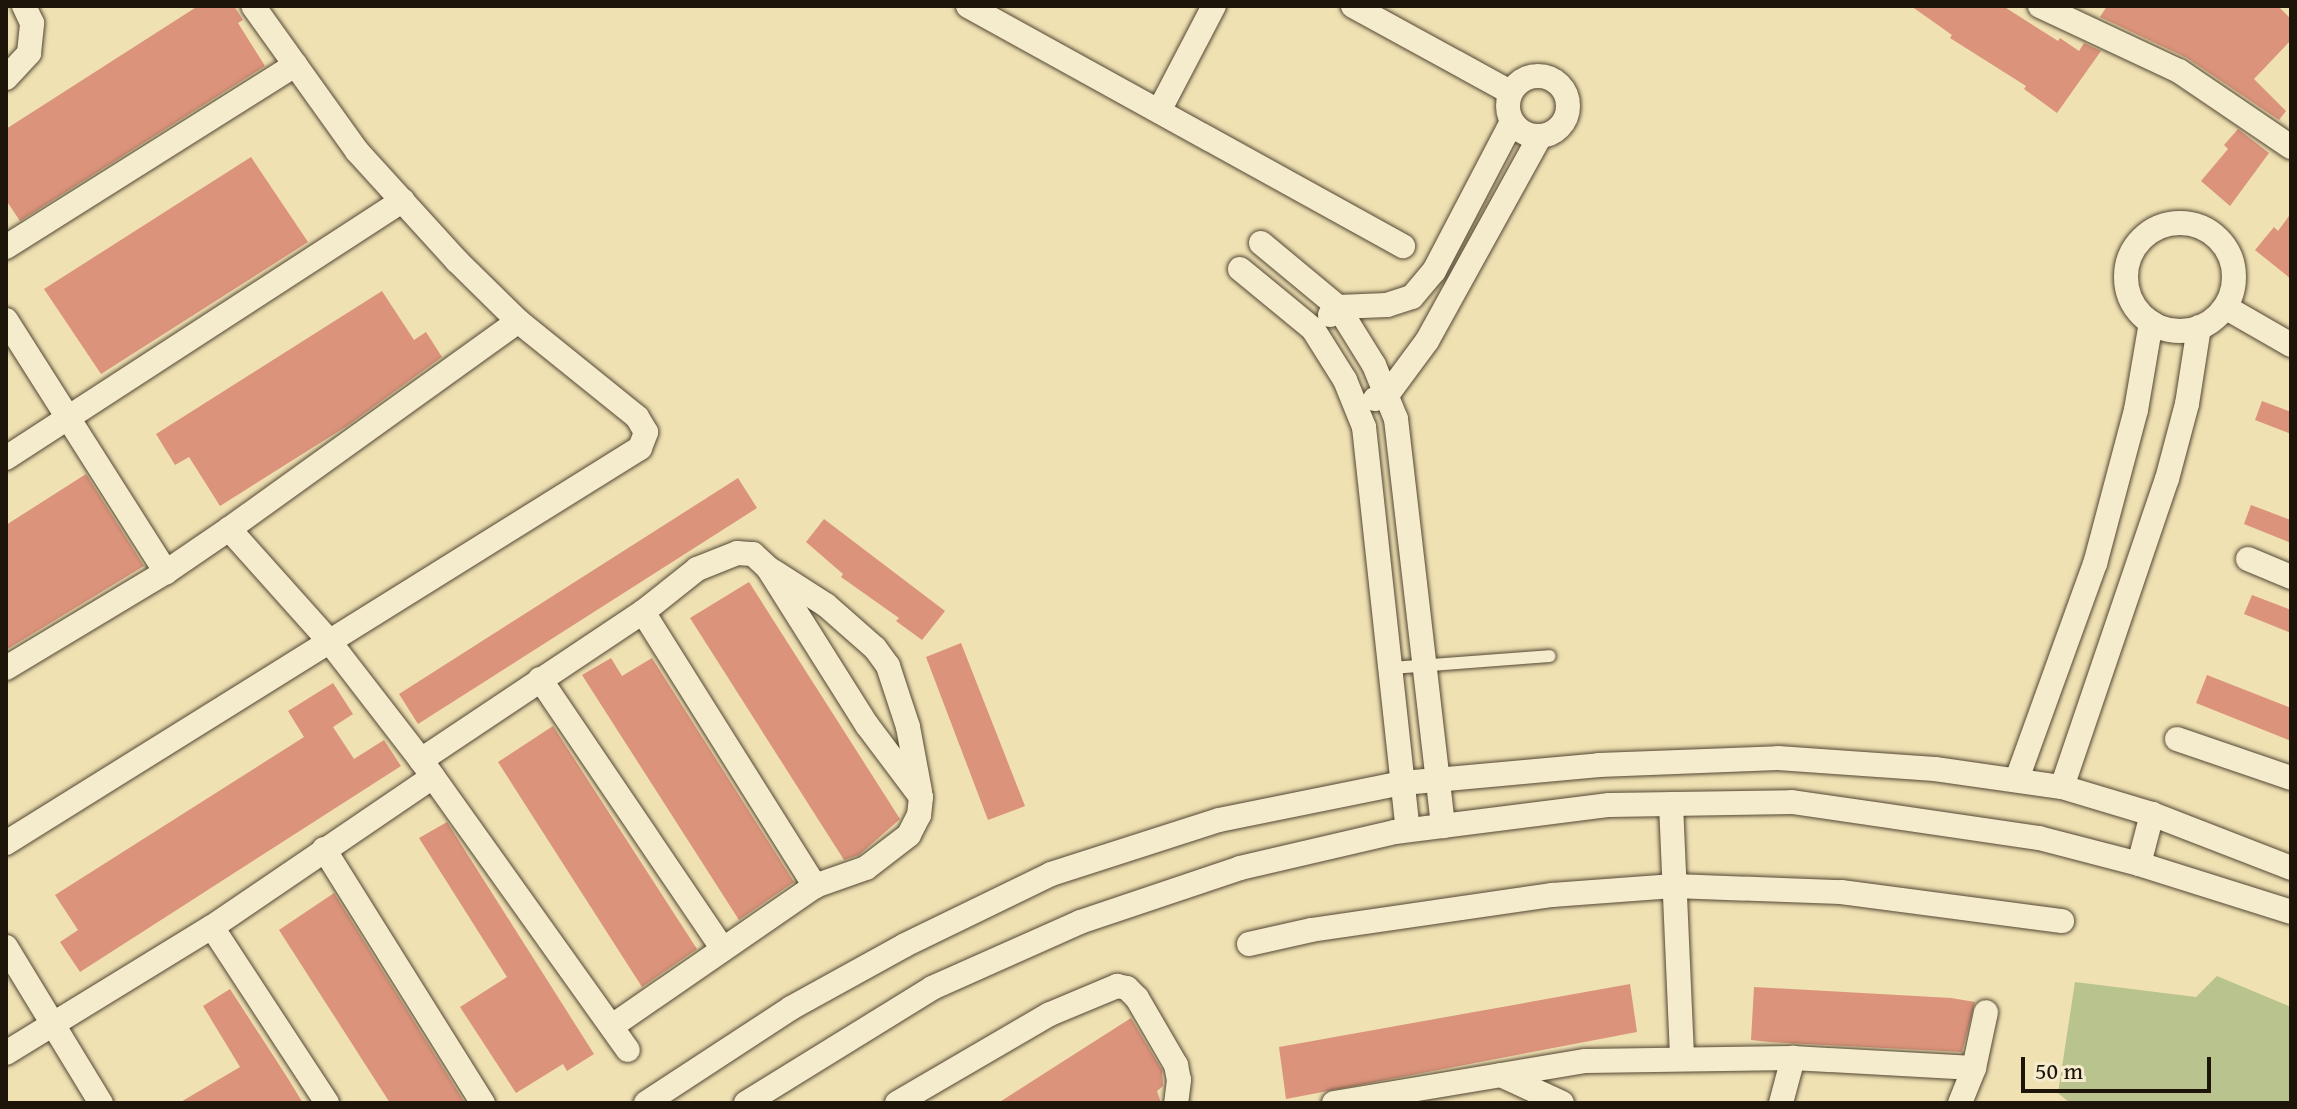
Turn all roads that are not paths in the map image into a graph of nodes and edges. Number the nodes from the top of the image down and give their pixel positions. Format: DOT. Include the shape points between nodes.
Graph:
graph roads {
  1 [pos="24,6"];
  2 [pos="253,6"];
  3 [pos="968,6"];
  4 [pos="1214,6"];
  5 [pos="1353,6"];
  6 [pos="2040,6"];
  7 [pos="2080,15"];
  8 [pos="295,65"];
  9 [pos="6,78"];
  10 [pos="1510,92"];
  11 [pos="1159,111"];
  12 [pos="1512,122"];
  13 [pos="1540,136"];
  14 [pos="2291,147"];
  15 [pos="403,200"];
  16 [pos="1261,243"];
  17 [pos="1403,246"];
  18 [pos="6,247"];
  19 [pos="1240,269"];
  20 [pos="1338,307"];
  21 [pos="2225,307"];
  22 [pos="6,320"];
  23 [pos="518,321"];
  24 [pos="2151,322"];
  25 [pos="2199,327"];
  26 [pos="1313,329"];
  27 [pos="2291,345"];
  28 [pos="1387,395"];
  29 [pos="1356,407"];
  30 [pos="67,421"];
  31 [pos="6,458"];
  32 [pos="229,529"];
  33 [pos="2248,559"];
  34 [pos="2095,564"];
  35 [pos="768,568"];
  36 [pos="166,572"];
  37 [pos="2291,577"];
  38 [pos="2135,578"];
  39 [pos="643,612"];
  40 [pos="329,641"];
  41 [pos="1550,656"];
  42 [pos="1424,666"];
  43 [pos="6,668"];
  44 [pos="1391,668"];
  45 [pos="540,679"];
  46 [pos="2177,739"];
  47 [pos="427,768"];
  48 [pos="2291,778"];
  49 [pos="2017,779"];
  50 [pos="1437,780"];
  51 [pos="1403,783"];
  52 [pos="2062,787"];
  53 [pos="921,797"];
  54 [pos="1671,804"];
  55 [pos="2152,814"];
  56 [pos="1443,826"];
  57 [pos="1408,830"];
  58 [pos="6,843"];
  59 [pos="324,849"];
  60 [pos="2139,864"];
  61 [pos="2291,868"];
  62 [pos="815,886"];
  63 [pos="1674,886"];
  64 [pos="2291,912"];
  65 [pos="2062,921"];
  66 [pos="212,927"];
  67 [pos="1249,944"];
  68 [pos="6,947"];
  69 [pos="722,948"];
  70 [pos="1986,1012"];
  71 [pos="51,1025"];
  72 [pos="612,1026"];
  73 [pos="628,1050"];
  74 [pos="6,1053"];
  75 [pos="1682,1058"];
  76 [pos="1793,1058"];
  77 [pos="1974,1068"];
  78 [pos="1501,1075"];
  79 [pos="655,1100"];
  80 [pos="1174,1101"];
  81 [pos="101,1103"];
  82 [pos="327,1103"];
  83 [pos="483,1103"];
  84 [pos="746,1103"];
  85 [pos="897,1103"];
  86 [pos="1334,1103"];
  87 [pos="1562,1103"];
  88 [pos="1781,1103"];
  89 [pos="1960,1103"];
  1 -- 9 [label="street" via="32,23 29,53"];
  2 -- 8 [label="street"];
  3 -- 11 [label="street"];
  4 -- 11 [label="street"];
  5 -- 10 [label="street"];
  6 -- 7 [label="street"];
  7 -- 14 [label="street" via="2179,71"];
  8 -- 15 [label="street" via="357,151"];
  8 -- 18 [label="street"];
  10 -- 12 [label="street"];
  10 -- 13 [label="street" via="1536,75 1563,89 1568,99 1565,119"];
  11 -- 17 [label="street"];
  12 -- 13 [label="street" via="1529,135"];
  12 -- 20 [label="street" via="1434,271 1412,297 1387,305"];
  13 -- 28 [label="street" via="1427,341"];
  15 -- 23 [label="street"];
  15 -- 30 [label="street"];
  16 -- 20 [label="street"];
  19 -- 26 [label="street"];
  20 -- 26 [label="street"];
  20 -- 28 [label="street"];
  21 -- 24 [label="street" via="2234,275 2231,258 2210,232 2177,223 2146,235 2127,263 2130,297"];
  21 -- 25 [label="street"];
  21 -- 27 [label="street"];
  22 -- 30 [label="street"];
  23 -- 32 [label="street"];
  23 -- 40 [label="street" via="637,417 646,432 640,448"];
  24 -- 25 [label="street" via="2175,331"];
  24 -- 34 [label="street" via="2136,410"];
  25 -- 38 [label="street" via="2187,404"];
  26 -- 29 [label="street"];
  28 -- 29 [label="street"];
  28 -- 42 [label="street" via="1396,419"];
  29 -- 44 [label="street" via="1364,427"];
  30 -- 31 [label="street"];
  30 -- 36 [label="street"];
  32 -- 36 [label="street"];
  32 -- 40 [label="street"];
  33 -- 37 [label="street"];
  34 -- 38 [label="street"];
  34 -- 49 [label="street"];
  35 -- 39 [label="street" via="753,554 737,553 697,569"];
  35 -- 53 [label="street" via="859,712"];
  35 -- 53 [label="street" via="826,605 888,666 908,727"];
  36 -- 43 [label="street"];
  38 -- 52 [label="street"];
  39 -- 45 [label="street"];
  39 -- 62 [label="street"];
  40 -- 47 [label="street"];
  40 -- 58 [label="street"];
  41 -- 42 [label="lane"];
  42 -- 44 [label="lane"];
  42 -- 50 [label="street"];
  44 -- 51 [label="street"];
  45 -- 47 [label="street"];
  45 -- 69 [label="street"];
  46 -- 48 [label="street"];
  47 -- 59 [label="street"];
  47 -- 72 [label="street"];
  49 -- 50 [label="street" via="1778,758 1599,765"];
  49 -- 52 [label="street"];
  50 -- 51 [label="street"];
  50 -- 56 [label="street"];
  51 -- 57 [label="street"];
  51 -- 79 [label="street" via="1219,820 1051,874 791,1008"];
  52 -- 55 [label="street"];
  53 -- 62 [label="street" via="909,835 866,868"];
  54 -- 56 [label="street" via="1609,805"];
  54 -- 60 [label="street" via="1792,802 2039,838"];
  54 -- 63 [label="street"];
  55 -- 60 [label="street"];
  55 -- 61 [label="street"];
  56 -- 57 [label="street"];
  57 -- 84 [label="street" via="1240,868 1080,922 932,988"];
  59 -- 66 [label="street"];
  59 -- 83 [label="street"];
  60 -- 64 [label="street"];
  62 -- 69 [label="street"];
  63 -- 65 [label="street" via="1841,892"];
  63 -- 67 [label="street" via="1552,895"];
  63 -- 75 [label="street"];
  66 -- 71 [label="street"];
  66 -- 82 [label="street"];
  68 -- 71 [label="street"];
  69 -- 72 [label="street"];
  70 -- 77 [label="street"];
  71 -- 74 [label="street"];
  71 -- 81 [label="street"];
  72 -- 73 [label="street"];
  75 -- 76 [label="street"];
  75 -- 78 [label="street" via="1586,1061"];
  76 -- 77 [label="street"];
  76 -- 88 [label="street"];
  77 -- 89 [label="street"];
  78 -- 86 [label="street"];
  78 -- 87 [label="street"];
  80 -- 85 [label="street" via="1176,1065 1137,998 1117,986 1024,1027"];
}
